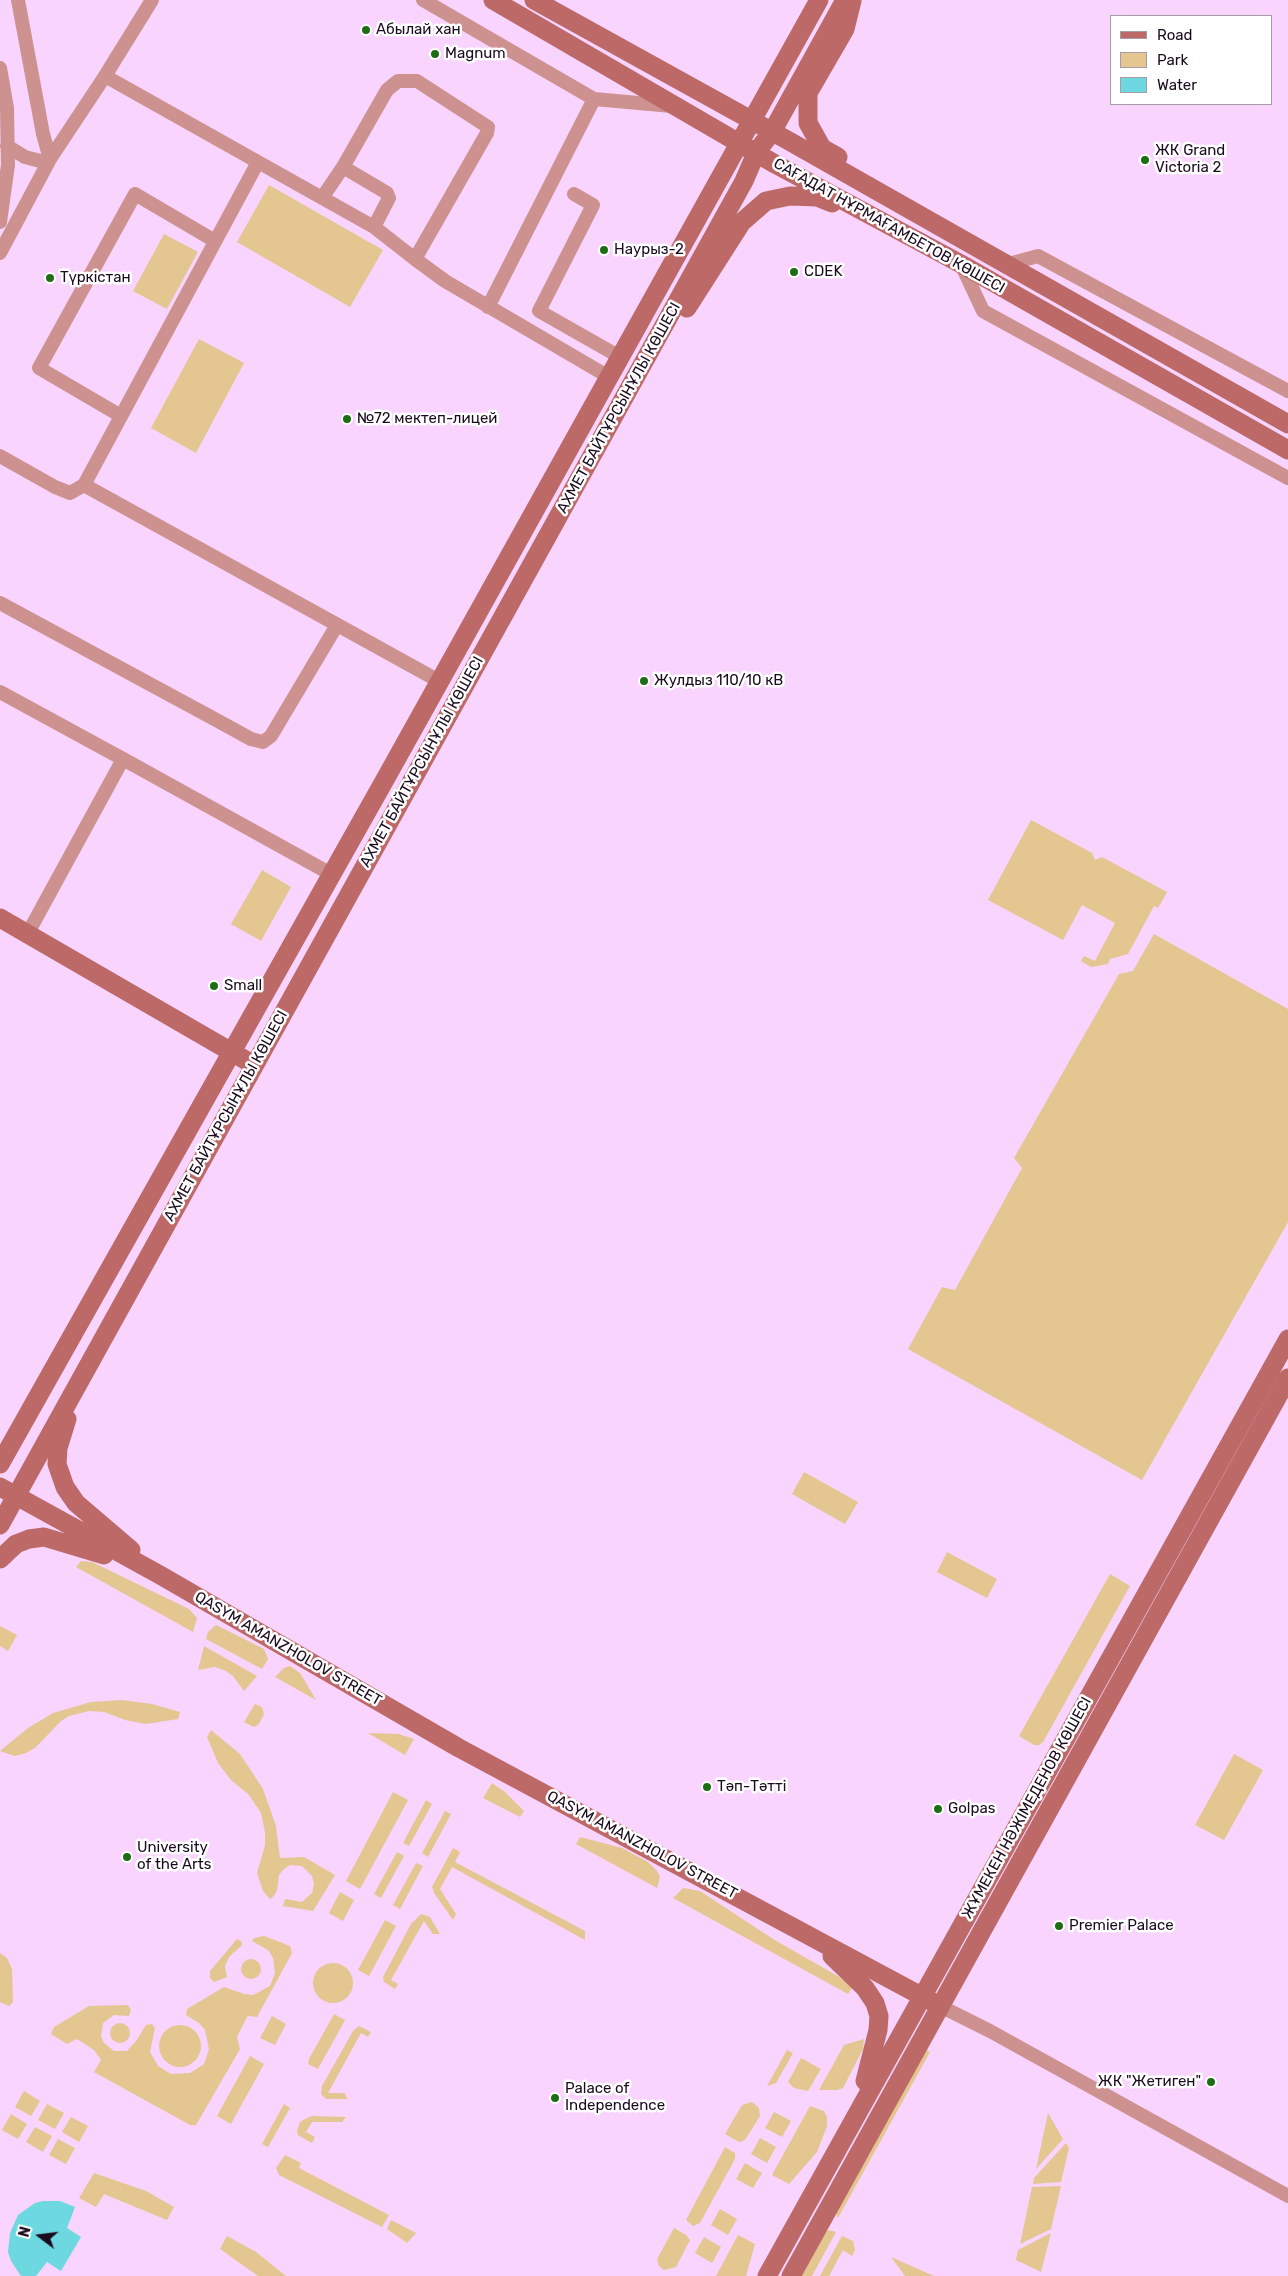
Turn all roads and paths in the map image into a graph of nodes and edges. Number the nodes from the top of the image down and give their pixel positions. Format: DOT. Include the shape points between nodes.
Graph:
graph roads {
  1 [pos="18,0"];
  2 [pos="152,0"];
  3 [pos="422,0"];
  4 [pos="493,0"];
  5 [pos="534,0"];
  6 [pos="819,0"];
  7 [pos="845,0"];
  8 [pos="852,0"];
  9 [pos="0,68"];
  10 [pos="105,76"];
  11 [pos="594,99"];
  12 [pos="680,107"];
  13 [pos="752,121"];
  14 [pos="772,132"];
  15 [pos="738,142"];
  16 [pos="7,146"];
  17 [pos="757,151"];
  18 [pos="49,161"];
  19 [pos="258,162"];
  20 [pos="343,167"];
  21 [pos="574,194"];
  22 [pos="322,198"];
  23 [pos="920,215"];
  24 [pos="876,218"];
  25 [pos="0,222"];
  26 [pos="374,227"];
  27 [pos="215,241"];
  28 [pos="0,254"];
  29 [pos="415,259"];
  30 [pos="961,264"];
  31 [pos="1005,265"];
  32 [pos="488,308"];
  33 [pos="658,338"];
  34 [pos="620,357"];
  35 [pos="609,377"];
  36 [pos="1288,391"];
  37 [pos="121,416"];
  38 [pos="1288,424"];
  39 [pos="1288,450"];
  40 [pos="0,456"];
  41 [pos="1288,478"];
  42 [pos="84,485"];
  43 [pos="0,603"];
  44 [pos="337,625"];
  45 [pos="439,681"];
  46 [pos="0,692"];
  47 [pos="123,759"];
  48 [pos="331,874"];
  49 [pos="0,918"];
  50 [pos="28,933"];
  51 [pos="231,1051"];
  52 [pos="254,1065"];
  53 [pos="108,1327"];
  54 [pos="1288,1339"];
  55 [pos="1288,1378"];
  56 [pos="0,1464"];
  57 [pos="7,1491"];
  58 [pos="0,1525"];
  59 [pos="0,1560"];
  60 [pos="160,1575"];
  61 [pos="802,1931"];
  62 [pos="922,1997"];
  63 [pos="940,2006"];
  64 [pos="850,2125"];
  65 [pos="1288,2196"];
  66 [pos="767,2276"];
  67 [pos="791,2276"];
  1 -- 18 [label="street"];
  2 -- 10 [label="street"];
  3 -- 11 [label="street"];
  4 -- 12 [label="street, САҒАДАТ НҰРМАҒАМБЕТОВ КӨШЕСІ"];
  5 -- 13 [label="street, САҒАДАТ НҰРМАҒАМБЕТОВ КӨШЕСІ"];
  6 -- 13 [label="street, АХМЕТ БАЙТҰРСЫНҰЛЫ КӨШЕСІ"];
  7 -- 14 [label="street, АХМЕТ БАЙТҰРСЫНҰЛЫ КӨШЕСІ"];
  8 -- 23 [label="street" via="845,30 808,93 808,123 822,148 898,192"];
  9 -- 16 [label="street" via="7,108"];
  10 -- 18 [label="street"];
  10 -- 19 [label="street"];
  11 -- 12 [label="street"];
  11 -- 32 [label="street"];
  12 -- 15 [label="street, САҒАДАТ НҰРМАҒАМБЕТОВ КӨШЕСІ"];
  13 -- 14 [label="street, САҒАДАТ НҰРМАҒАМБЕТОВ КӨШЕСІ"];
  13 -- 15 [label="street, АХМЕТ БАЙТҰРСЫНҰЛЫ КӨШЕСІ"];
  14 -- 17 [label="street, АХМЕТ БАЙТҰРСЫНҰЛЫ КӨШЕСІ"];
  14 -- 23 [label="street, САҒАДАТ НҰРМАҒАМБЕТОВ КӨШЕСІ"];
  15 -- 17 [label="street, САҒАДАТ НҰРМАҒАМБЕТОВ КӨШЕСІ"];
  15 -- 34 [label="street, АХМЕТ БАЙТҰРСЫНҰЛЫ КӨШЕСІ"];
  16 -- 18 [label="street" via="25,157"];
  16 -- 25 [label="street" via="7,175"];
  17 -- 24 [label="street, САҒАДАТ НҰРМАҒАМБЕТОВ КӨШЕСІ"];
  17 -- 33 [label="street, АХМЕТ БАЙТҰРСЫНҰЛЫ КӨШЕСІ" via="744,181"];
  18 -- 28 [label="street"];
  19 -- 22 [label="street"];
  19 -- 27 [label="street"];
  20 -- 22 [label="street"];
  20 -- 26 [label="street" via="387,193 389,198"];
  20 -- 29 [label="street" via="387,90 398,81 416,80 488,128"];
  21 -- 34 [label="street" via="593,205 539,311"];
  22 -- 26 [label="street"];
  23 -- 31 [label="street, САҒАДАТ НҰРМАҒАМБЕТОВ КӨШЕСІ"];
  24 -- 30 [label="street, САҒАДАТ НҰРМАҒАМБЕТОВ КӨШЕСІ"];
  24 -- 33 [label="street" via="817,197 790,196 766,201 742,222 687,308"];
  26 -- 29 [label="street"];
  27 -- 37 [label="street"];
  27 -- 37 [label="street" via="135,194 39,368"];
  29 -- 32 [label="street"];
  30 -- 39 [label="street, САҒАДАТ НҰРМАҒАМБЕТОВ КӨШЕСІ"];
  30 -- 41 [label="street" via="983,312"];
  31 -- 36 [label="street" via="1038,256"];
  31 -- 38 [label="street, САҒАДАТ НҰРМАҒАМБЕТОВ КӨШЕСІ"];
  32 -- 35 [label="street"];
  33 -- 52 [label="street, АХМЕТ БАЙТҰРСЫНҰЛЫ КӨШЕСІ"];
  34 -- 35 [label="street, АХМЕТ БАЙТҰРСЫНҰЛЫ КӨШЕСІ"];
  35 -- 45 [label="street, АХМЕТ БАЙТҰРСЫНҰЛЫ КӨШЕСІ"];
  37 -- 42 [label="street"];
  40 -- 42 [label="street" via="55,488 70,492"];
  42 -- 44 [label="street"];
  43 -- 44 [label="street" via="251,739 263,742 271,736"];
  44 -- 45 [label="street"];
  45 -- 48 [label="street, АХМЕТ БАЙТҰРСЫНҰЛЫ КӨШЕСІ"];
  46 -- 47 [label="street"];
  47 -- 48 [label="street"];
  47 -- 50 [label="street"];
  48 -- 51 [label="street, АХМЕТ БАЙТҰРСЫНҰЛЫ КӨШЕСІ"];
  49 -- 50 [label="street"];
  50 -- 51 [label="street"];
  51 -- 52 [label="street"];
  51 -- 56 [label="street, АХМЕТ БАЙТҰРСЫНҰЛЫ КӨШЕСІ"];
  52 -- 53 [label="street, АХМЕТ БАЙТҰРСЫНҰЛЫ КӨШЕСІ"];
  53 -- 57 [label="street, АХМЕТ БАЙТҰРСЫНҰЛЫ КӨШЕСІ"];
  53 -- 60 [label="street" via="63,1428 57,1464 76,1503"];
  54 -- 62 [label="street, ЖҰМЕКЕН НӘЖІМЕДЕНОВ КӨШЕСІ"];
  55 -- 63 [label="street, ЖҰМЕКЕН НӘЖІМЕДЕНОВ КӨШЕСІ"];
  57 -- 58 [label="street, АХМЕТ БАЙТҰРСЫНҰЛЫ КӨШЕСІ"];
  57 -- 60 [label="street, QASYM AMANZHOLOV STREET"];
  59 -- 60 [label="street" via="16,1544 44,1537"];
  60 -- 61 [label="street, QASYM AMANZHOLOV STREET" via="459,1748"];
  61 -- 62 [label="street, QASYM AMANZHOLOV STREET"];
  61 -- 64 [label="street" via="865,1988 875,2002 879,2016 875,2049"];
  62 -- 63 [label="street, QASYM AMANZHOLOV STREET"];
  62 -- 64 [label="street, ЖҰМЕКЕН НӘЖІМЕДЕНОВ КӨШЕСІ"];
  63 -- 65 [label="street, QASYM AMANZHOLOV STREET"];
  63 -- 67 [label="street, ЖҰМЕКЕН НӘЖІМЕДЕНОВ КӨШЕСІ"];
  64 -- 66 [label="street, ЖҰМЕКЕН НӘЖІМЕДЕНОВ КӨШЕСІ"];
}
